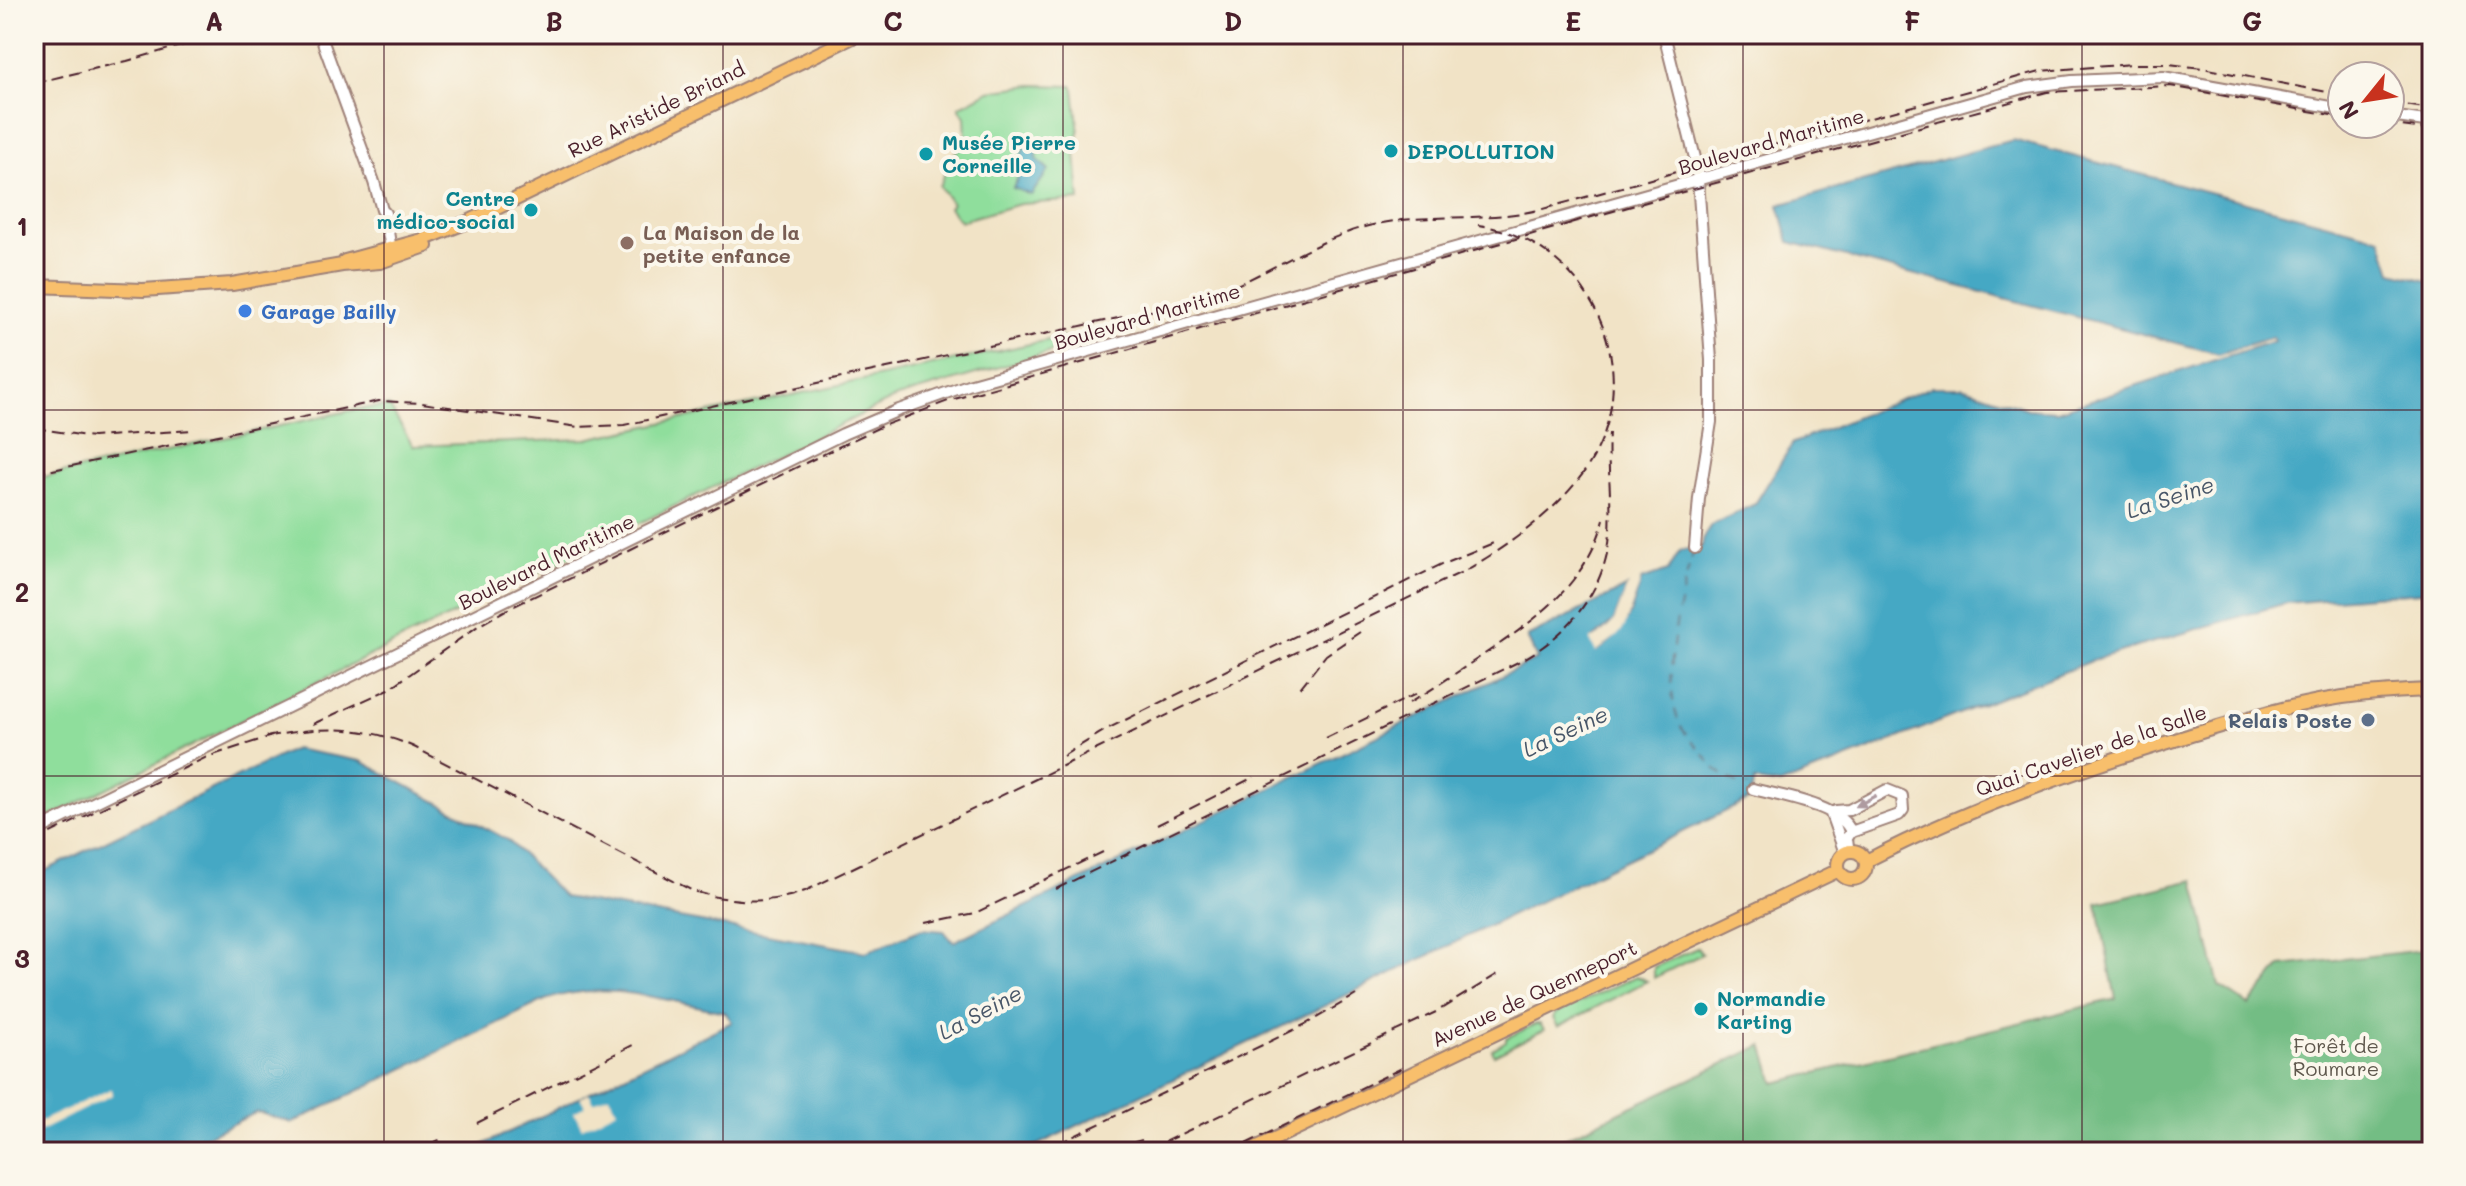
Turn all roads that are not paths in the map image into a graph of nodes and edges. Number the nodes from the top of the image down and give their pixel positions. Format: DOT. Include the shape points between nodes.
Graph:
graph roads {
  1 [pos="320,34"];
  2 [pos="859,34"];
  3 [pos="1664,34"];
  4 [pos="2326,106"];
  5 [pos="2406,118"];
  6 [pos="2432,122"];
  7 [pos="1698,180"];
  8 [pos="386,235"];
  9 [pos="402,249"];
  10 [pos="377,257"];
  11 [pos="34,286"];
  12 [pos="1695,548"];
  13 [pos="2432,690"];
  14 [pos="1753,789"];
  15 [pos="1831,814"];
  16 [pos="34,832"];
  17 [pos="1851,832"];
  18 [pos="1849,852"];
  19 [pos="1866,861"];
  20 [pos="1839,870"];
  21 [pos="1247,1152"];
  1 -- 8 [label="street"];
  2 -- 9 [label="main road, Rue Aristide Briand"];
  3 -- 7 [label="street"];
  4 -- 7 [label="street, Boulevard Maritime" via="2163,77 2072,81 2010,91"];
  5 -- 6 [label="street"];
  7 -- 12 [label="street" via="1712,403"];
  7 -- 16 [label="street, Boulevard Maritime" via="1009,373 899,410"];
  8 -- 9 [label="street"];
  8 -- 9 [label="street" via="398,240"];
  8 -- 10 [label="street"];
  9 -- 10 [label="main road, Rue Aristide Briand"];
  10 -- 11 [label="main road, Rue Aristide Briand" via="267,280 177,289"];
  13 -- 19 [label="main road, Quai Cavelier de la Salle" via="2339,698 2179,739 2064,776"];
  14 -- 15 [label="street"];
  15 -- 17 [label="street" via="1847,823"];
  17 -- 15 [label="street, one-way" via="1899,815 1902,796 1887,790"];
  15 -- 18 [label="street"];
  17 -- 18 [label="street"];
  18 -- 19 [label="main road"];
  18 -- 20 [label="main road" via="1838,862"];
  19 -- 20 [label="main road" via="1866,870 1857,879 1848,879"];
  20 -- 21 [label="main road, Avenue de Quenneport"];
}
